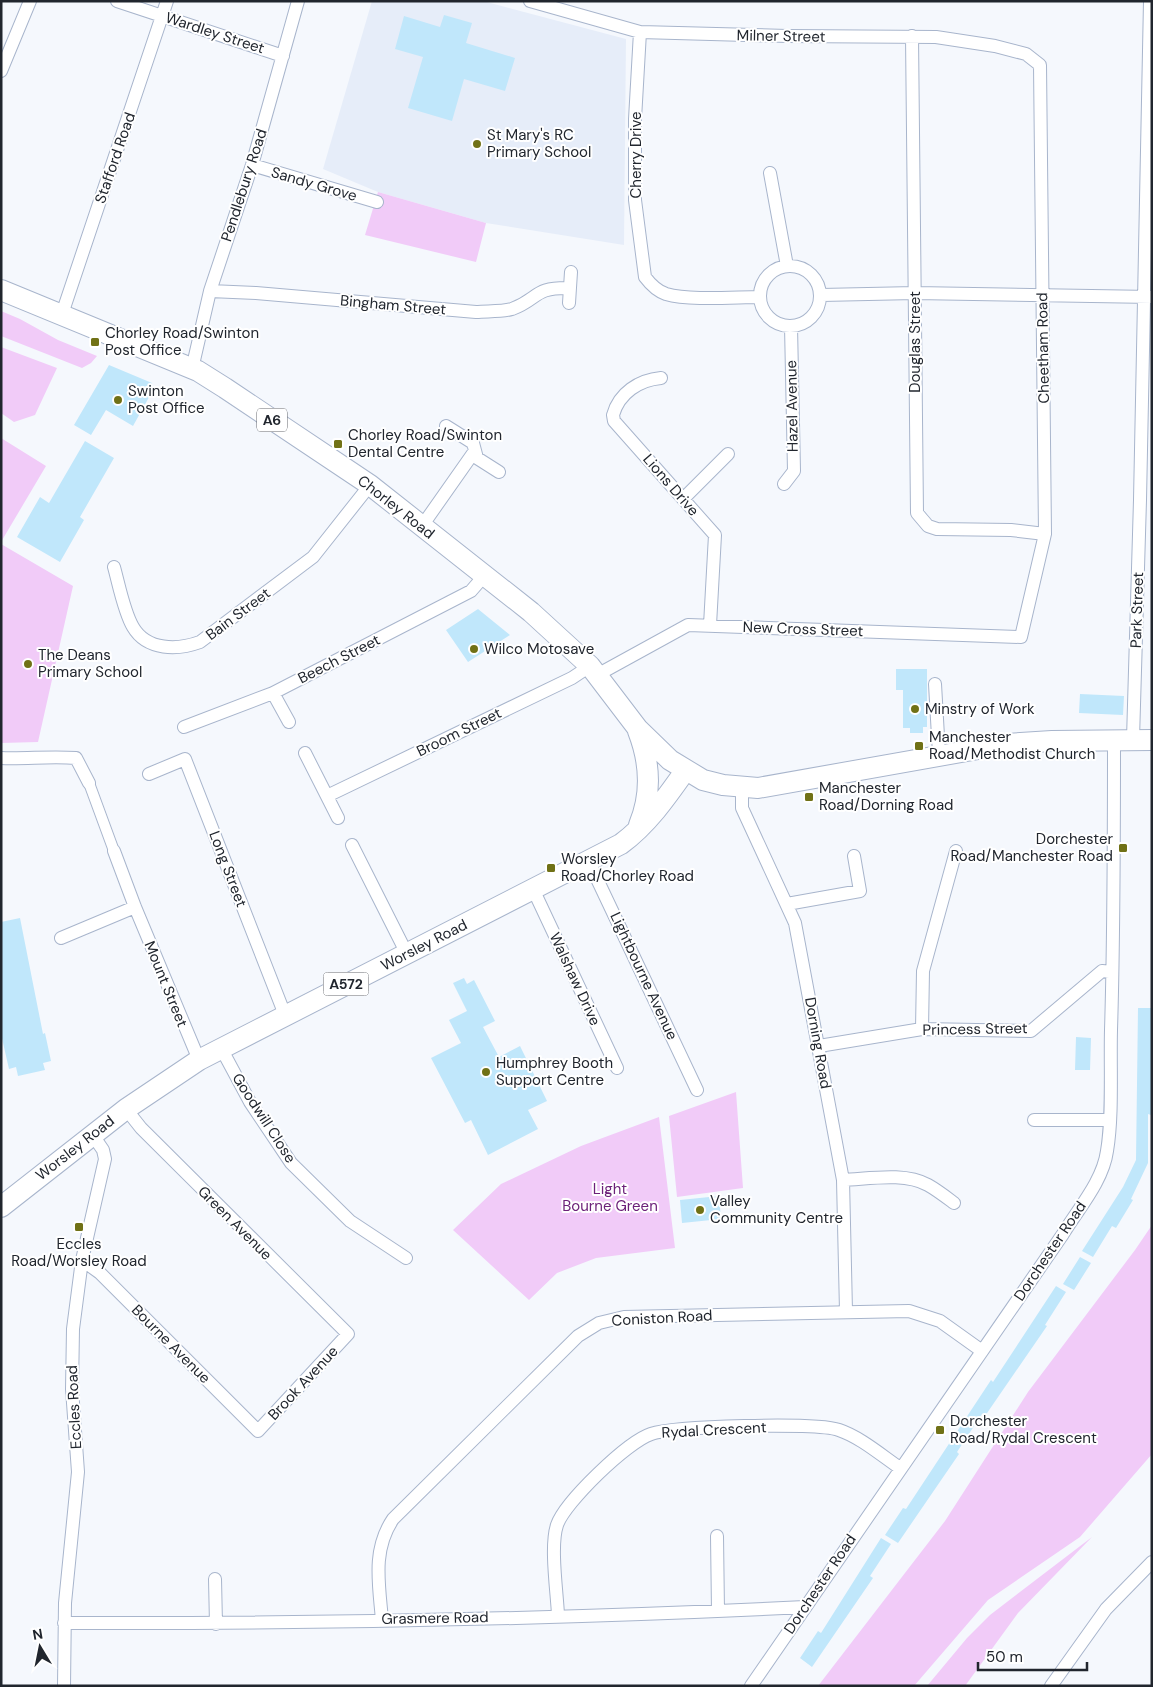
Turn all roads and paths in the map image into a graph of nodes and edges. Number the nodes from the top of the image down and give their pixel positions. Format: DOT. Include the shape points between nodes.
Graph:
graph roads {
  1 [pos="30,1"];
  2 [pos="117,1"];
  3 [pos="167,1"];
  4 [pos="298,1"];
  5 [pos="530,1"];
  6 [pos="1150,1"];
  7 [pos="162,16"];
  8 [pos="640,32"];
  9 [pos="912,36"];
  10 [pos="283,56"];
  11 [pos="1033,59"];
  12 [pos="1,71"];
  13 [pos="252,165"];
  14 [pos="770,173"];
  15 [pos="377,202"];
  16 [pos="787,266"];
  17 [pos="571,272"];
  18 [pos="570,288"];
  19 [pos="1,290"];
  20 [pos="210,291"];
  21 [pos="915,293"];
  22 [pos="821,295"];
  23 [pos="1042,295"];
  24 [pos="760,297"];
  25 [pos="1148,297"];
  26 [pos="569,303"];
  27 [pos="62,314"];
  28 [pos="791,326"];
  29 [pos="192,369"];
  30 [pos="661,378"];
  31 [pos="446,426"];
  32 [pos="474,452"];
  33 [pos="728,454"];
  34 [pos="499,472"];
  35 [pos="784,484"];
  36 [pos="370,485"];
  37 [pos="684,498"];
  38 [pos="422,526"];
  39 [pos="1045,534"];
  40 [pos="114,567"];
  41 [pos="484,576"];
  42 [pos="710,625"];
  43 [pos="1021,637"];
  44 [pos="594,671"];
  45 [pos="935,684"];
  46 [pos="273,693"];
  47 [pos="288,722"];
  48 [pos="184,727"];
  49 [pos="638,730"];
  50 [pos="1133,739"];
  51 [pos="305,753"];
  52 [pos="939,754"];
  53 [pos="1,758"];
  54 [pos="685,771"];
  55 [pos="149,774"];
  56 [pos="89,783"];
  57 [pos="742,787"];
  58 [pos="326,796"];
  59 [pos="338,818"];
  60 [pos="636,833"];
  61 [pos="352,844"];
  62 [pos="114,851"];
  63 [pos="956,851"];
  64 [pos="854,856"];
  65 [pos="589,862"];
  66 [pos="533,889"];
  67 [pos="787,904"];
  68 [pos="135,907"];
  69 [pos="61,938"];
  70 [pos="407,954"];
  71 [pos="1112,972"];
  72 [pos="285,1015"];
  73 [pos="922,1029"];
  74 [pos="819,1046"];
  75 [pos="220,1048"];
  76 [pos="200,1060"];
  77 [pos="618,1068"];
  78 [pos="698,1090"];
  79 [pos="126,1108"];
  80 [pos="1034,1120"];
  81 [pos="1109,1120"];
  82 [pos="92,1134"];
  83 [pos="843,1180"];
  84 [pos="954,1203"];
  85 [pos="1,1206"];
  86 [pos="406,1258"];
  87 [pos="82,1260"];
  88 [pos="846,1311"];
  89 [pos="348,1334"];
  90 [pos="982,1351"];
  91 [pos="258,1431"];
  92 [pos="900,1468"];
  93 [pos="717,1536"];
  94 [pos="1152,1562"];
  95 [pos="216,1579"];
  96 [pos="805,1607"];
  97 [pos="718,1612"];
  98 [pos="558,1616"];
  99 [pos="382,1620"];
  100 [pos="64,1623"];
  101 [pos="216,1624"];
  102 [pos="64,1686"];
  103 [pos="751,1686"];
  104 [pos="1052,1686"];
  1 -- 12 [label="street"];
  2 -- 7 [label="street, Wardley Street"];
  3 -- 7 [label="street, Stafford Road"];
  4 -- 10 [label="street, Pendlebury Road"];
  5 -- 8 [label="street, Milner Street"];
  6 -- 25 [label="street, Park Street"];
  7 -- 10 [label="street, Wardley Street"];
  7 -- 27 [label="street, Stafford Road"];
  8 -- 9 [label="street, Milner Street"];
  8 -- 24 [label="street, Cherry Drive" via="635,200 645,278 665,294"];
  9 -- 11 [label="street, Milner Street" via="995,46"];
  9 -- 21 [label="street, Douglas Street"];
  10 -- 13 [label="street, Pendlebury Road"];
  11 -- 23 [label="street, Cheetham Road" via="1040,65"];
  13 -- 15 [label="street, Sandy Grove"];
  13 -- 20 [label="street, Pendlebury Road"];
  14 -- 16 [label="street"];
  16 -- 22 [label="street" via="806,270 814,276"];
  16 -- 24 [label="street" via="770,273"];
  17 -- 18 [label="street"];
  18 -- 20 [label="street, Bingham Street" via="540,290 515,308 504,311 476,312"];
  18 -- 26 [label="street"];
  19 -- 27 [label="main road, Chorley Road / A6"];
  20 -- 29 [label="street, Pendlebury Road"];
  21 -- 22 [label="street"];
  21 -- 23 [label="street"];
  21 -- 39 [label="street, Douglas Street" via="917,513 922,521 937,529"];
  22 -- 28 [label="street" via="815,313 800,324"];
  23 -- 25 [label="street"];
  23 -- 39 [label="street, Cheetham Road"];
  24 -- 28 [label="street" via="766,314"];
  25 -- 50 [label="street, Park Street"];
  27 -- 29 [label="main road, Chorley Road / A6"];
  28 -- 35 [label="street, Hazel Avenue" via="794,471"];
  29 -- 36 [label="main road, Chorley Road / A6"];
  30 -- 37 [label="street, Lions Drive" via="639,383 623,396 612,414"];
  31 -- 32 [label="street" via="473,443"];
  32 -- 34 [label="street" via="477,458"];
  32 -- 38 [label="street"];
  33 -- 37 [label="street"];
  36 -- 38 [label="main road, Chorley Road / A6"];
  36 -- 40 [label="street, Bain Street" via="313,557 200,642 185,648 152,645 134,628"];
  37 -- 42 [label="street, Lions Drive" via="715,535"];
  38 -- 41 [label="main road, Chorley Road / A6"];
  39 -- 43 [label="street, Cheetham Road"];
  41 -- 44 [label="main road, Chorley Road / A6" via="531,612"];
  41 -- 46 [label="street, Beech Street" via="471,591"];
  42 -- 43 [label="street, New Cross Street"];
  42 -- 44 [label="street, New Cross Street" via="688,625"];
  44 -- 49 [label="main road, Chorley Road / A6"];
  44 -- 58 [label="street, Broom Street" via="572,678"];
  45 -- 52 [label="street"];
  46 -- 47 [label="street"];
  46 -- 48 [label="street, Beech Street"];
  49 -- 54 [label="main road, Chorley Road / A6"];
  49 -- 60 [label="main road" via="646,756 648,784 646,805"];
  50 -- 52 [label="main road, A6" via="1006,744"];
  50 -- 71 [label="street, Dorchester Road"];
  51 -- 58 [label="street"];
  52 -- 57 [label="main road, A6" via="777,786"];
  53 -- 56 [label="street" via="76,758"];
  54 -- 57 [label="main road, A6" via="704,780"];
  54 -- 60 [label="main road, Worsley Road / A572"];
  55 -- 72 [label="street, Long Street" via="185,759"];
  56 -- 62 [label="street"];
  57 -- 67 [label="street, Dorning Road" via="742,808"];
  58 -- 59 [label="street"];
  60 -- 65 [label="main road, Worsley Road / A572"];
  61 -- 70 [label="street"];
  62 -- 68 [label="street, Mount Street"];
  63 -- 73 [label="street" via="923,971"];
  64 -- 67 [label="street" via="860,891"];
  65 -- 66 [label="main road, Worsley Road / A572"];
  65 -- 78 [label="street, Lightbourne Avenue"];
  66 -- 70 [label="main road, Worsley Road / A572"];
  66 -- 77 [label="street, Walshaw Drive"];
  67 -- 74 [label="street, Dorning Road" via="795,923"];
  68 -- 69 [label="street"];
  68 -- 76 [label="street, Mount Street"];
  70 -- 72 [label="main road, Worsley Road / A572"];
  71 -- 73 [label="street, Princess Street" via="1102,971 1030,1031"];
  71 -- 81 [label="street, Dorchester Road"];
  72 -- 75 [label="main road, Worsley Road / A572"];
  73 -- 74 [label="street, Princess Street"];
  74 -- 83 [label="street, Dorning Road"];
  75 -- 76 [label="main road, Worsley Road / A572"];
  75 -- 86 [label="street, Goodwill Close" via="250,1102 291,1163 350,1221"];
  76 -- 79 [label="main road, Worsley Road / A572"];
  79 -- 82 [label="main road, Worsley Road / A572"];
  79 -- 89 [label="street, Green Avenue" via="140,1128"];
  80 -- 81 [label="street"];
  81 -- 90 [label="street, Dorchester Road" via="1108,1151 1095,1182"];
  82 -- 85 [label="main road, Worsley Road / A572"];
  82 -- 87 [label="street, Eccles Road" via="103,1150 105,1160"];
  83 -- 84 [label="street" via="917,1180"];
  83 -- 88 [label="street, Dorning Road"];
  87 -- 91 [label="street, Bourne Avenue" via="100,1272"];
  87 -- 100 [label="street, Eccles Road" via="71,1350 78,1478"];
  88 -- 90 [label="street, Coniston Road" via="919,1312 940,1321"];
  88 -- 99 [label="street, Coniston Road" via="624,1317 588,1329 393,1519 383,1536 378,1557"];
  89 -- 91 [label="street, Brook Avenue"];
  90 -- 92 [label="street, Dorchester Road"];
  92 -- 96 [label="street, Dorchester Road"];
  92 -- 98 [label="street, Rydal Crescent" via="851,1435 821,1426 676,1430 641,1438 622,1452 561,1516 555,1539"];
  93 -- 97 [label="street"];
  94 -- 104 [label="street" via="1106,1609"];
  95 -- 101 [label="street"];
  96 -- 97 [label="street, Grasmere Road"];
  96 -- 103 [label="street, Dorchester Road"];
  97 -- 98 [label="street, Grasmere Road"];
  98 -- 99 [label="street, Grasmere Road"];
  99 -- 101 [label="street, Grasmere Road"];
  100 -- 101 [label="street, Grasmere Road"];
  100 -- 102 [label="street, Eccles Road"];
}
